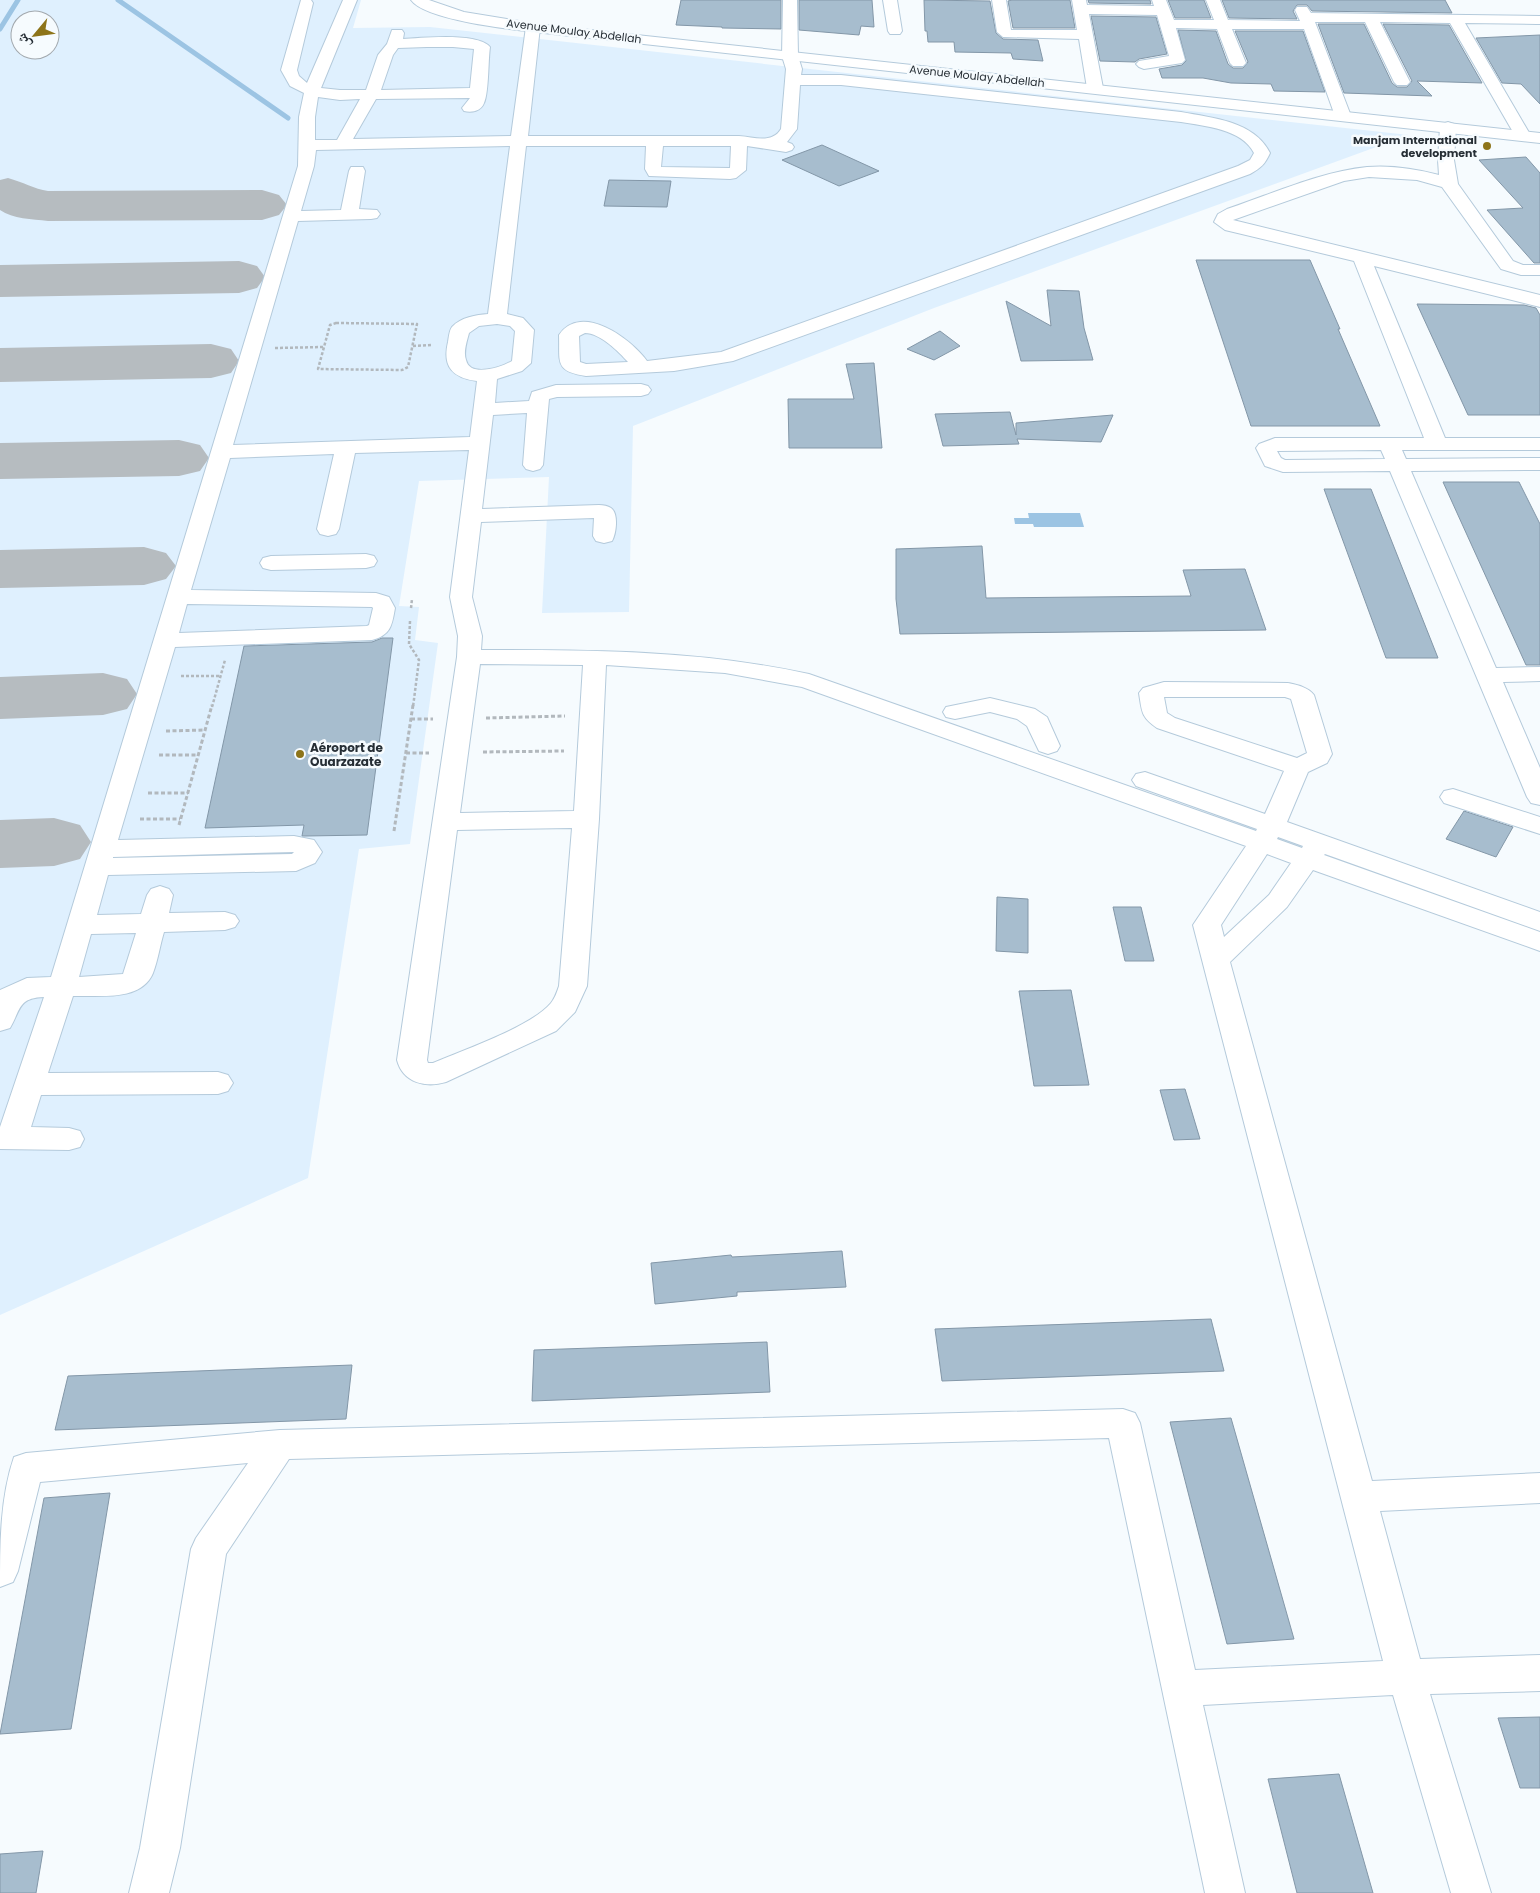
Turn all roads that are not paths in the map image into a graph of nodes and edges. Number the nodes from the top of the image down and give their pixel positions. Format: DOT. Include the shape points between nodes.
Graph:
graph roads {
  1 [pos="350,0"];
  2 [pos="418,0"];
  3 [pos="790,0"];
  4 [pos="890,0"];
  5 [pos="999,0"];
  6 [pos="1213,0"];
  7 [pos="1297,0"];
  8 [pos="306,3"];
  9 [pos="1081,5"];
  10 [pos="1524,7"];
  11 [pos="1164,12"];
  12 [pos="1370,18"];
  13 [pos="1455,19"];
  14 [pos="1308,21"];
  15 [pos="1538,21"];
  16 [pos="1223,25"];
  17 [pos="533,27"];
  18 [pos="895,31"];
  19 [pos="1086,35"];
  20 [pos="790,56"];
  21 [pos="1238,62"];
  22 [pos="1144,64"];
  23 [pos="793,80"];
  24 [pos="1402,82"];
  25 [pos="478,87"];
  26 [pos="1095,88"];
  27 [pos="373,89"];
  28 [pos="313,90"];
  29 [pos="430,108"];
  30 [pos="400,109"];
  31 [pos="362,111"];
  32 [pos="457,111"];
  33 [pos="381,114"];
  34 [pos="1344,116"];
  35 [pos="1448,127"];
  36 [pos="1535,137"];
  37 [pos="519,141"];
  38 [pos="655,141"];
  39 [pos="738,141"];
  40 [pos="309,145"];
  41 [pos="342,145"];
  42 [pos="357,171"];
  43 [pos="1448,183"];
  44 [pos="349,214"];
  45 [pos="371,214"];
  46 [pos="292,216"];
  47 [pos="1362,259"];
  48 [pos="1540,270"];
  49 [pos="1540,301"];
  50 [pos="497,318"];
  51 [pos="640,367"];
  52 [pos="488,375"];
  53 [pos="641,390"];
  54 [pos="537,407"];
  55 [pos="483,409"];
  56 [pos="479,443"];
  57 [pos="1437,444"];
  58 [pos="1540,444"];
  59 [pos="346,448"];
  60 [pos="221,452"];
  61 [pos="1394,454"];
  62 [pos="1540,464"];
  63 [pos="533,465"];
  64 [pos="470,516"];
  65 [pos="328,529"];
  66 [pos="604,536"];
  67 [pos="366,561"];
  68 [pos="178,597"];
  69 [pos="262,598"];
  70 [pos="165,640"];
  71 [pos="469,651"];
  72 [pos="595,658"];
  73 [pos="1540,674"];
  74 [pos="1488,675"];
  75 [pos="1298,767"];
  76 [pos="1535,772"];
  77 [pos="1453,797"];
  78 [pos="1540,797"];
  79 [pos="586,819"];
  80 [pos="447,822"];
  81 [pos="1540,826"];
  82 [pos="1267,834"];
  83 [pos="1314,851"];
  84 [pos="170,856"];
  85 [pos="100,858"];
  86 [pos="160,895"];
  87 [pos="225,921"];
  88 [pos="1540,922"];
  89 [pos="152,923"];
  90 [pos="80,925"];
  91 [pos="1540,942"];
  92 [pos="1216,960"];
  93 [pos="62,986"];
  94 [pos="0,1022"];
  95 [pos="218,1082"];
  96 [pos="30,1084"];
  97 [pos="6,1138"];
  98 [pos="69,1139"];
  99 [pos="280,1445"];
  100 [pos="1540,1488"];
  101 [pos="1358,1497"];
  102 [pos="0,1571"];
  103 [pos="1540,1673"];
  104 [pos="1406,1677"];
  105 [pos="1181,1688"];
  106 [pos="149,1893"];
  107 [pos="1225,1893"];
  108 [pos="1471,1893"];
  1 -- 28 [label="street"];
  2 -- 17 [label="street, Avenue Moulay Abdellah" via="458,14"];
  3 -- 20 [label="street"];
  4 -- 18 [label="street"];
  5 -- 19 [label="street" via="1004,32 1008,34"];
  6 -- 16 [label="street"];
  7 -- 14 [label="street"];
  8 -- 28 [label="street" via="289,70 294,82"];
  9 -- 11 [label="street"];
  9 -- 19 [label="street"];
  10 -- 15 [label="street"];
  11 -- 16 [label="street"];
  11 -- 22 [label="street" via="1177,60"];
  12 -- 13 [label="street"];
  12 -- 14 [label="street"];
  12 -- 24 [label="street"];
  13 -- 15 [label="street"];
  13 -- 36 [label="street"];
  14 -- 16 [label="street"];
  14 -- 34 [label="street"];
  16 -- 21 [label="street"];
  17 -- 20 [label="street, Avenue Moulay Abdellah"];
  17 -- 37 [label="street"];
  19 -- 26 [label="street"];
  20 -- 23 [label="street"];
  20 -- 26 [label="street, Avenue Moulay Abdellah"];
  23 -- 39 [label="street" via="789,129 779,145"];
  23 -- 51 [label="street" via="851,81 1181,117 1243,133 1257,143 1262,153 1257,163 1244,170 742,353 692,364"];
  25 -- 27 [label="street"];
  25 -- 27 [label="street" via="483,50 478,45 395,39"];
  25 -- 32 [label="street" via="476,105"];
  26 -- 34 [label="street, Avenue Moulay Abdellah"];
  27 -- 28 [label="street" via="340,95"];
  27 -- 31 [label="street"];
  28 -- 40 [label="street" via="307,115"];
  29 -- 30 [label="street" via="411,106"];
  31 -- 33 [label="street"];
  31 -- 41 [label="street"];
  34 -- 35 [label="street, Avenue Moulay Abdellah"];
  35 -- 36 [label="street, Avenue Moulay Abdellah"];
  35 -- 43 [label="street"];
  37 -- 38 [label="street"];
  37 -- 41 [label="street"];
  37 -- 50 [label="street"];
  38 -- 39 [label="street"];
  38 -- 39 [label="street" via="655,172 730,174 738,170"];
  40 -- 41 [label="street"];
  40 -- 46 [label="street"];
  42 -- 44 [label="street"];
  43 -- 47 [label="street" via="1396,173 1341,176 1224,218 1223,222 1231,226"];
  43 -- 48 [label="street" via="1507,265 1521,270"];
  44 -- 45 [label="street"];
  44 -- 46 [label="street"];
  46 -- 60 [label="street"];
  47 -- 49 [label="street"];
  47 -- 57 [label="street"];
  50 -- 52 [label="street" via="516,322 525,330 523,358 516,368"];
  50 -- 52 [label="street" via="474,321 460,330 459,336 456,363 459,368"];
  52 -- 55 [label="street"];
  53 -- 54 [label="street" via="549,392 539,396"];
  54 -- 55 [label="street"];
  54 -- 63 [label="street"];
  55 -- 56 [label="street"];
  56 -- 59 [label="street"];
  56 -- 64 [label="street"];
  57 -- 58 [label="street"];
  57 -- 61 [label="street"];
  59 -- 60 [label="street"];
  59 -- 65 [label="street"];
  60 -- 68 [label="street"];
  61 -- 61 [label="street" via="1275,444 1266,448 1272,462 1283,466"];
  61 -- 62 [label="street"];
  61 -- 74 [label="street"];
  64 -- 66 [label="street" via="599,511 606,516"];
  64 -- 71 [label="street" via="461,597 469,628"];
  67 -- 69 [label="street" via="274,554"];
  68 -- 69 [label="street"];
  68 -- 70 [label="street"];
  69 -- 70 [label="street" via="376,600 384,608 380,628 372,633"];
  70 -- 85 [label="street"];
  71 -- 72 [label="street"];
  71 -- 80 [label="street"];
  71 -- 82 [label="street" via="672,645 755,652 795,660 848,674 1048,746"];
  72 -- 79 [label="street"];
  72 -- 82 [label="street" via="724,665 809,681"];
  73 -- 74 [label="street"];
  74 -- 76 [label="street"];
  75 -- 75 [label="street" via="1320,754 1302,695 1297,692 1164,689 1151,693 1155,716 1166,724"];
  75 -- 82 [label="street"];
  76 -- 78 [label="street"];
  77 -- 81 [label="street"];
  79 -- 80 [label="street"];
  79 -- 80 [label="street" via="570,998 553,1020 539,1028 436,1074 427,1074 419,1072 412,1060"];
  82 -- 83 [label="street"];
  82 -- 92 [label="street" via="1207,925"];
  83 -- 88 [label="street"];
  83 -- 91 [label="street"];
  83 -- 92 [label="street" via="1278,901"];
  84 -- 85 [label="street"];
  85 -- 90 [label="street"];
  86 -- 89 [label="street"];
  87 -- 89 [label="street"];
  89 -- 90 [label="street"];
  89 -- 93 [label="street" via="139,973 133,981 121,985"];
  90 -- 93 [label="street"];
  92 -- 101 [label="street"];
  93 -- 94 [label="street" via="27,988 17,992 9,998"];
  93 -- 96 [label="street"];
  95 -- 96 [label="street"];
  96 -- 97 [label="street"];
  97 -- 98 [label="street"];
  99 -- 102 [label="street" via="26,1468"];
  99 -- 105 [label="street" via="1122,1423"];
  99 -- 106 [label="street" via="209,1549 160,1848"];
  100 -- 101 [label="street"];
  101 -- 104 [label="street"];
  103 -- 104 [label="street"];
  104 -- 105 [label="street"];
  104 -- 108 [label="street"];
  105 -- 107 [label="street"];
}
